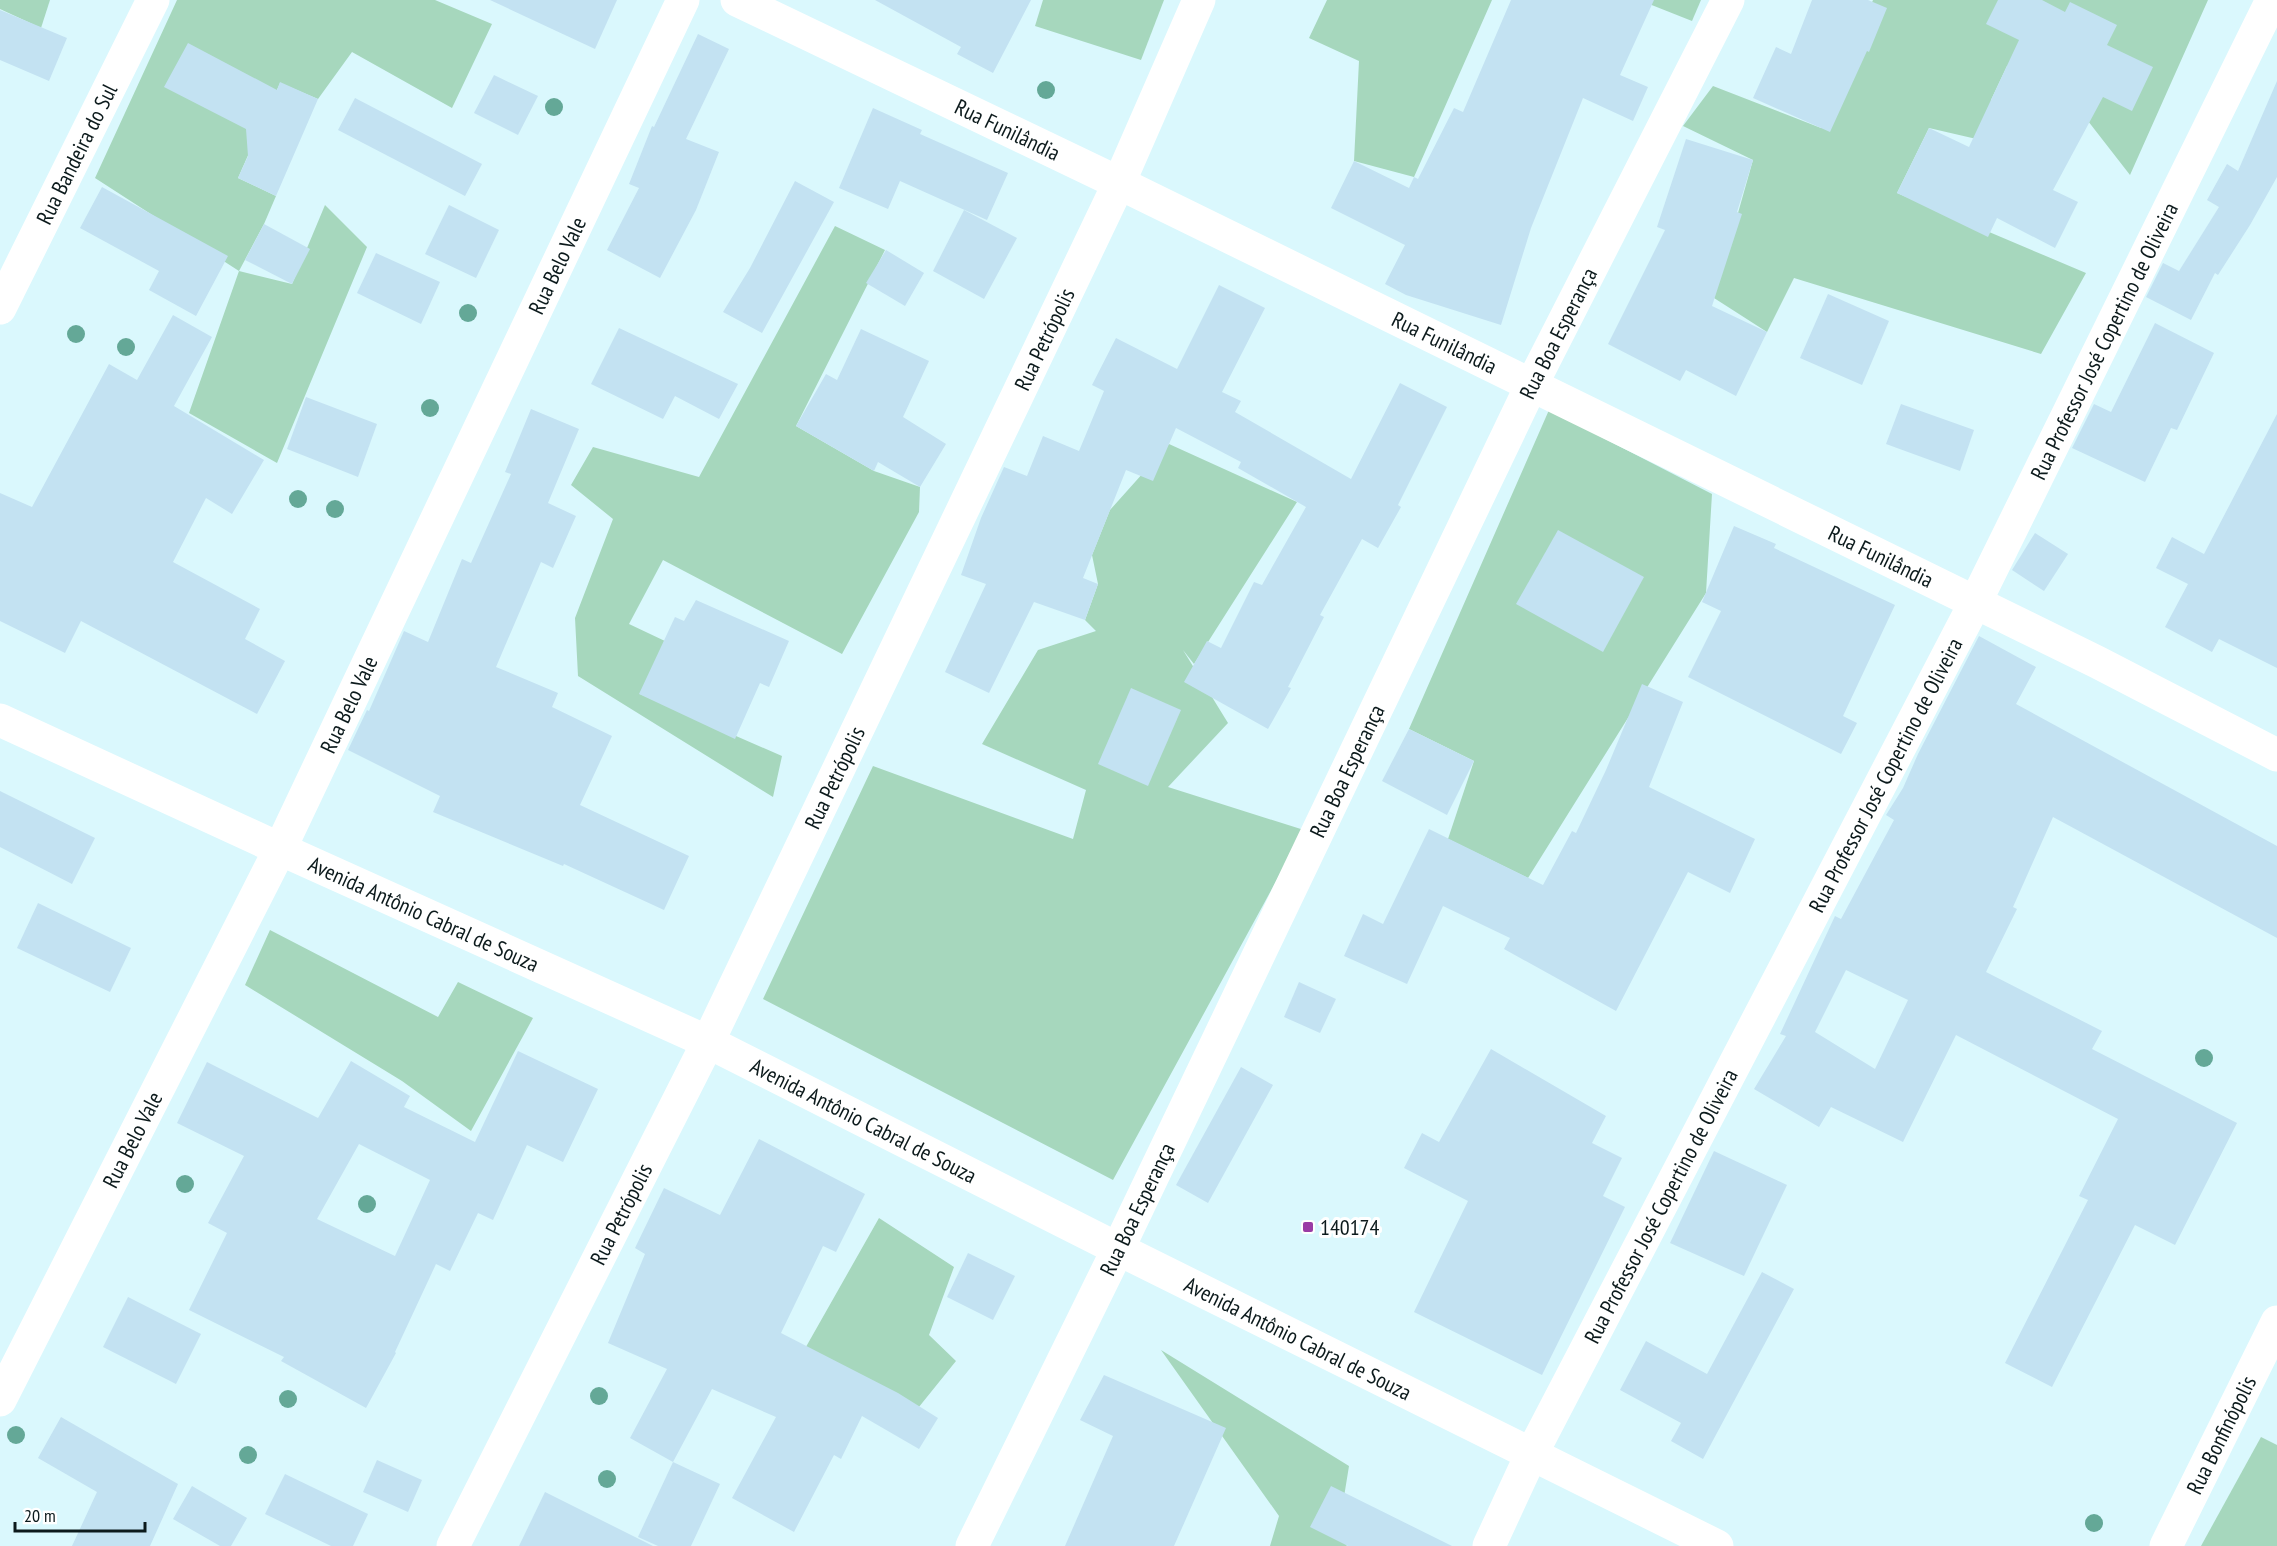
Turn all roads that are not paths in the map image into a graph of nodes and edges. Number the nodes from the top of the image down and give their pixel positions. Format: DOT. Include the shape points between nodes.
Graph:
graph roads {
  1 [pos="153,0"];
  2 [pos="683,0"];
  3 [pos="737,0"];
  4 [pos="1199,0"];
  5 [pos="1728,0"];
  6 [pos="2272,0"];
  7 [pos="1119,183"];
  8 [pos="0,309"];
  9 [pos="1531,386"];
  10 [pos="1975,603"];
  11 [pos="0,720"];
  12 [pos="2277,755"];
  13 [pos="280,849"];
  14 [pos="708,1042"];
  15 [pos="1118,1249"];
  16 [pos="2277,1322"];
  17 [pos="0,1400"];
  18 [pos="1533,1454"];
  19 [pos="453,1546"];
  20 [pos="972,1546"];
  21 [pos="1489,1546"];
  22 [pos="1717,1546"];
  23 [pos="2166,1546"];
  1 -- 8 [label="street, Rua Bandeira do Sul"];
  2 -- 13 [label="street, Rua Belo Vale"];
  3 -- 7 [label="street, Rua Funilândia"];
  4 -- 7 [label="street, Rua Petrópolis"];
  5 -- 9 [label="street, Rua Boa Esperança"];
  6 -- 10 [label="street, Rua Professor José Copertino de Oliveira"];
  7 -- 9 [label="street, Rua Funilândia"];
  7 -- 14 [label="street, Rua Petrópolis"];
  9 -- 10 [label="street, Rua Funilândia"];
  9 -- 15 [label="street, Rua Boa Esperança"];
  10 -- 12 [label="street, Rua Funilândia"];
  10 -- 18 [label="street, Rua Professor José Copertino de Oliveira"];
  11 -- 13 [label="street, Avenida Antônio Cabral de Souza"];
  13 -- 14 [label="street, Avenida Antônio Cabral de Souza"];
  13 -- 17 [label="street, Rua Belo Vale"];
  14 -- 15 [label="street, Avenida Antônio Cabral de Souza"];
  14 -- 19 [label="street, Rua Petrópolis"];
  15 -- 18 [label="street, Avenida Antônio Cabral de Souza"];
  15 -- 20 [label="street, Rua Boa Esperança"];
  16 -- 23 [label="street, Rua Bonfinópolis"];
  18 -- 21 [label="street, Rua Professor José Copertino de Oliveira"];
  18 -- 22 [label="street, Avenida Antônio Cabral de Souza"];
}
